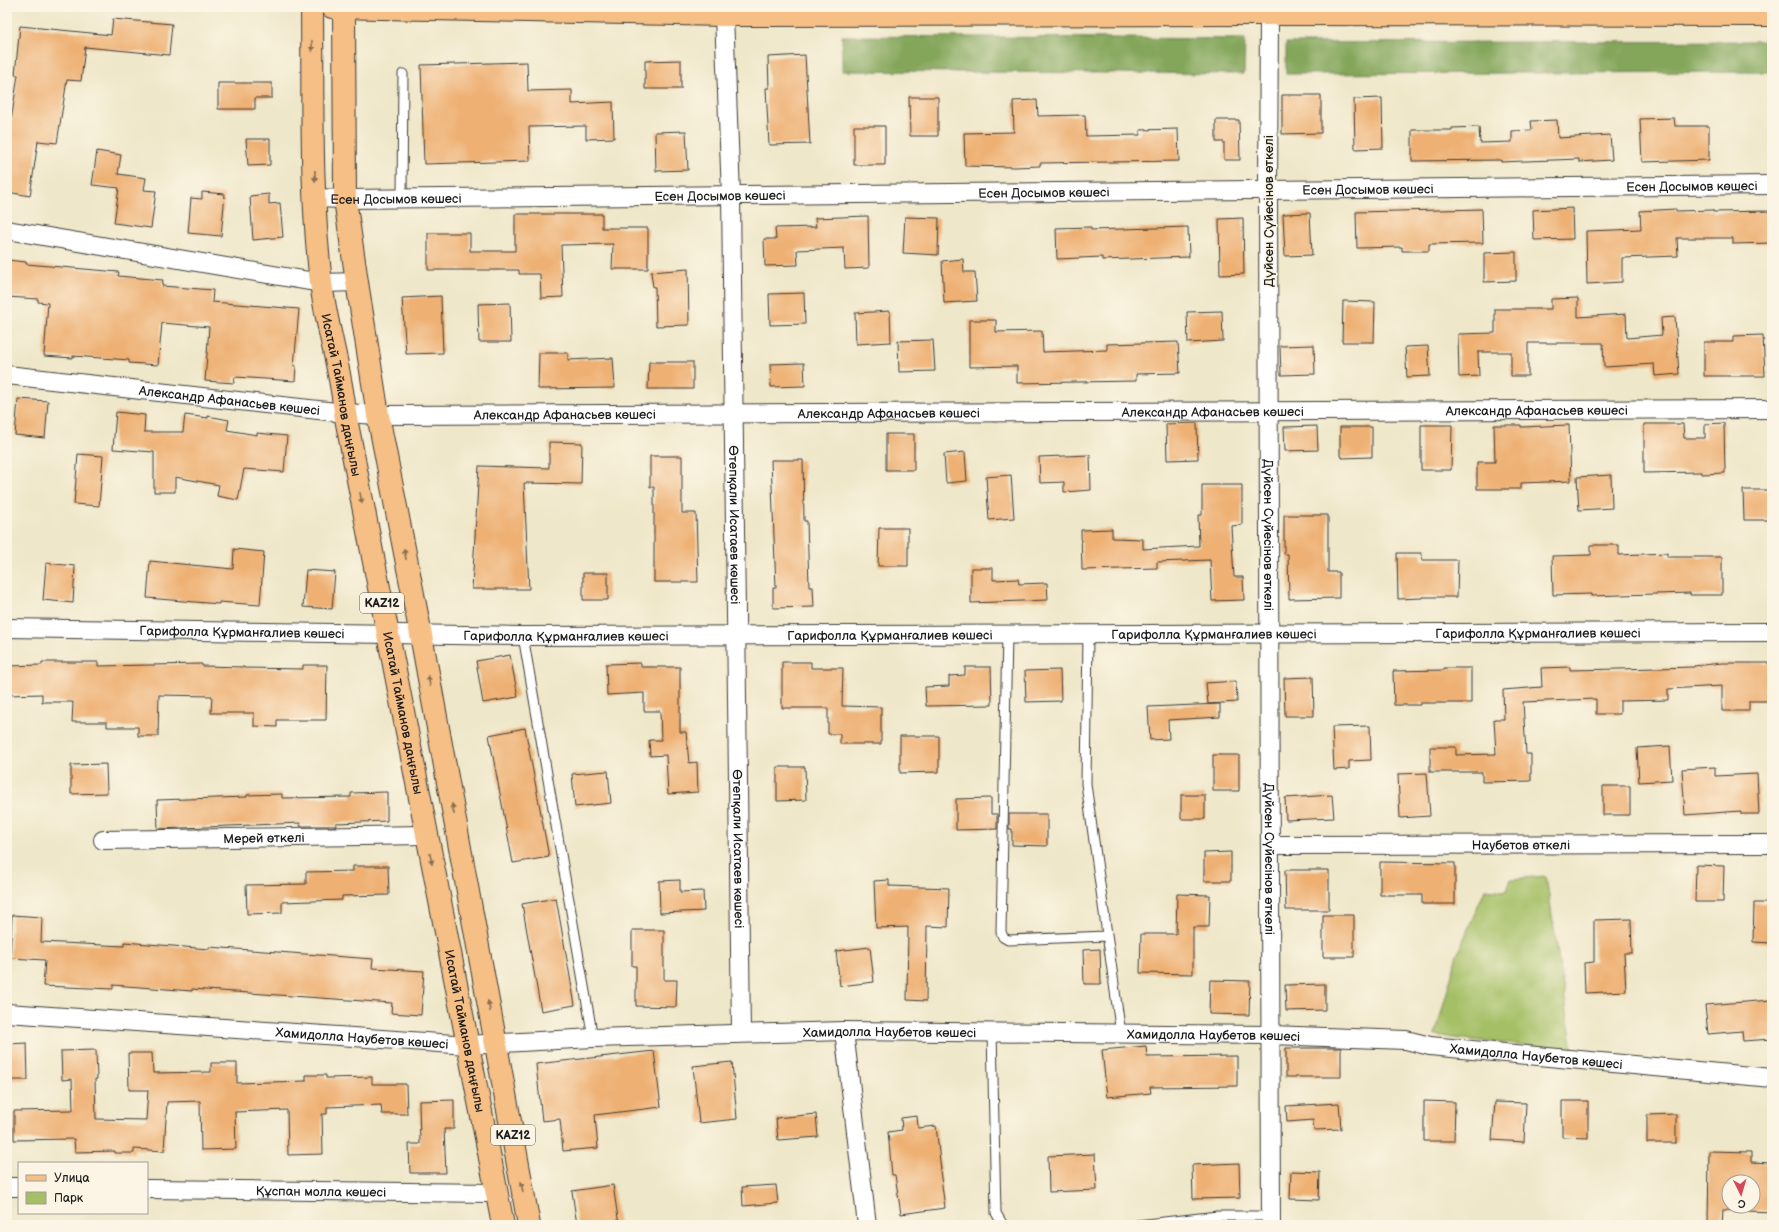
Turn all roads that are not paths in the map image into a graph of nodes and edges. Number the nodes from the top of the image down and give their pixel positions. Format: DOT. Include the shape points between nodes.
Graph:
graph roads {
  1 [pos="312,7"];
  2 [pos="340,7"];
  3 [pos="1269,14"];
  4 [pos="724,15"];
  5 [pos="1772,16"];
  6 [pos="403,74"];
  7 [pos="1772,185"];
  8 [pos="1268,190"];
  9 [pos="731,195"];
  10 [pos="315,198"];
  11 [pos="402,198"];
  12 [pos="345,199"];
  13 [pos="7,230"];
  14 [pos="357,282"];
  15 [pos="321,283"];
  16 [pos="7,375"];
  17 [pos="1772,409"];
  18 [pos="1269,411"];
  19 [pos="345,413"];
  20 [pos="733,414"];
  21 [pos="378,415"];
  22 [pos="7,628"];
  23 [pos="1772,632"];
  24 [pos="1270,633"];
  25 [pos="388,634"];
  26 [pos="1007,634"];
  27 [pos="1088,634"];
  28 [pos="421,635"];
  29 [pos="736,635"];
  30 [pos="523,636"];
  31 [pos="426,835"];
  32 [pos="103,840"];
  33 [pos="1772,844"];
  34 [pos="1271,845"];
  35 [pos="1107,936"];
  36 [pos="7,1013"];
  37 [pos="844,1031"];
  38 [pos="992,1032"];
  39 [pos="741,1033"];
  40 [pos="1121,1034"];
  41 [pos="1271,1035"];
  42 [pos="593,1038"];
  43 [pos="497,1044"];
  44 [pos="468,1045"];
  45 [pos="1772,1078"];
  46 [pos="7,1187"];
  47 [pos="18,1187"];
  48 [pos="148,1189"];
  49 [pos="496,1193"];
  50 [pos="1218,1216"];
  51 [pos="1271,1220"];
  52 [pos="503,1225"];
  53 [pos="529,1225"];
  54 [pos="867,1225"];
  55 [pos="1002,1225"];
  56 [pos="1137,1225"];
  57 [pos="1213,1225"];
  1 -- 10 [label="main road, Исатай Тайманов даңғылы / KAZ12, one-way"];
  2 -- 4 [label="main road"];
  2 -- 12 [label="main road, KAZ12"];
  3 -- 4 [label="main road"];
  3 -- 5 [label="main road"];
  3 -- 8 [label="street, Дүйсен Сүйесінов өткелі"];
  4 -- 9 [label="street, Өтепқали Исатаев көшесі"];
  6 -- 11 [label="lane"];
  7 -- 8 [label="street, Есен Досымов көшесі"];
  8 -- 9 [label="street, Есен Досымов көшесі"];
  8 -- 18 [label="street, Дүйсен Сүйесінов өткелі"];
  9 -- 11 [label="street, Есен Досымов көшесі"];
  9 -- 20 [label="street, Өтепқали Исатаев көшесі"];
  10 -- 12 [label="street, Есен Досымов көшесі"];
  10 -- 15 [label="main road, Исатай Тайманов даңғылы / KAZ12"];
  11 -- 12 [label="street, Есен Досымов көшесі"];
  12 -- 14 [label="main road, KAZ12"];
  13 -- 15 [label="street"];
  14 -- 15 [label="street"];
  14 -- 21 [label="main road, KAZ12"];
  15 -- 19 [label="main road, Исатай Тайманов даңғылы / KAZ12" via="343,388"];
  16 -- 19 [label="street, Александр Афанасьев көшесі"];
  17 -- 18 [label="street, Александр Афанасьев көшесі"];
  18 -- 20 [label="street, Александр Афанасьев көшесі"];
  18 -- 24 [label="street, Дүйсен Сүйесінов өткелі"];
  19 -- 21 [label="street, Александр Афанасьев көшесі"];
  19 -- 25 [label="main road, Исатай Тайманов даңғылы / KAZ12, one-way"];
  20 -- 21 [label="street, Александр Афанасьев көшесі"];
  20 -- 29 [label="street, Өтепқали Исатаев көшесі"];
  28 -- 21 [label="main road, KAZ12, one-way"];
  22 -- 25 [label="street, Гарифолла Құрманғалиев көшесі"];
  23 -- 24 [label="street, Гарифолла Құрманғалиев көшесі"];
  24 -- 27 [label="street, Гарифолла Құрманғалиев көшесі"];
  24 -- 34 [label="street, Дүйсен Сүйесінов өткелі"];
  25 -- 28 [label="street, Гарифолла Құрманғалиев көшесі"];
  25 -- 31 [label="main road, Исатай Тайманов даңғылы / KAZ12"];
  26 -- 27 [label="street, Гарифолла Құрманғалиев көшесі"];
  26 -- 29 [label="street, Гарифолла Құрманғалиев көшесі"];
  26 -- 35 [label="lane" via="1001,932 1008,940"];
  27 -- 35 [label="lane" via="1086,784"];
  28 -- 30 [label="street, Гарифолла Құрманғалиев көшесі"];
  43 -- 28 [label="main road, KAZ12, one-way"];
  29 -- 30 [label="street, Гарифолла Құрманғалиев көшесі"];
  29 -- 39 [label="street, Өтепқали Исатаев көшесі"];
  30 -- 42 [label="lane"];
  31 -- 32 [label="street, Мерей өткелі"];
  31 -- 44 [label="main road, Исатай Тайманов даңғылы / KAZ12, one-way"];
  33 -- 34 [label="street, Наубетов өткелі"];
  34 -- 41 [label="street, Дүйсен Сүйесінов өткелі"];
  35 -- 40 [label="lane"];
  36 -- 44 [label="street, Хамидолла Наубетов көшесі"];
  37 -- 38 [label="street, Хамидолла Наубетов көшесі"];
  37 -- 39 [label="street, Хамидолла Наубетов көшесі"];
  37 -- 54 [label="street"];
  38 -- 40 [label="street, Хамидолла Наубетов көшесі"];
  38 -- 55 [label="lane" via="996,1213"];
  39 -- 42 [label="street, Хамидолла Наубетов көшесі"];
  40 -- 41 [label="street, Хамидолла Наубетов көшесі"];
  41 -- 45 [label="street, Хамидолла Наубетов көшесі" via="1406,1040 1430,1046"];
  41 -- 51 [label="street, Дүйсен Сүйесінов өткелі"];
  42 -- 43 [label="street, Хамидолла Наубетов көшесі"];
  43 -- 44 [label="street, Хамидолла Наубетов көшесі"];
  53 -- 43 [label="main road, KAZ12, one-way"];
  44 -- 49 [label="main road, Исатай Тайманов даңғылы / KAZ12"];
  46 -- 47 [label="street"];
  48 -- 49 [label="street, Құспан молла көшесі"];
  49 -- 52 [label="main road, Исатай Тайманов даңғылы / KAZ12"];
  50 -- 51 [label="lane"];
  50 -- 56 [label="lane"];
  50 -- 57 [label="lane"];
}
